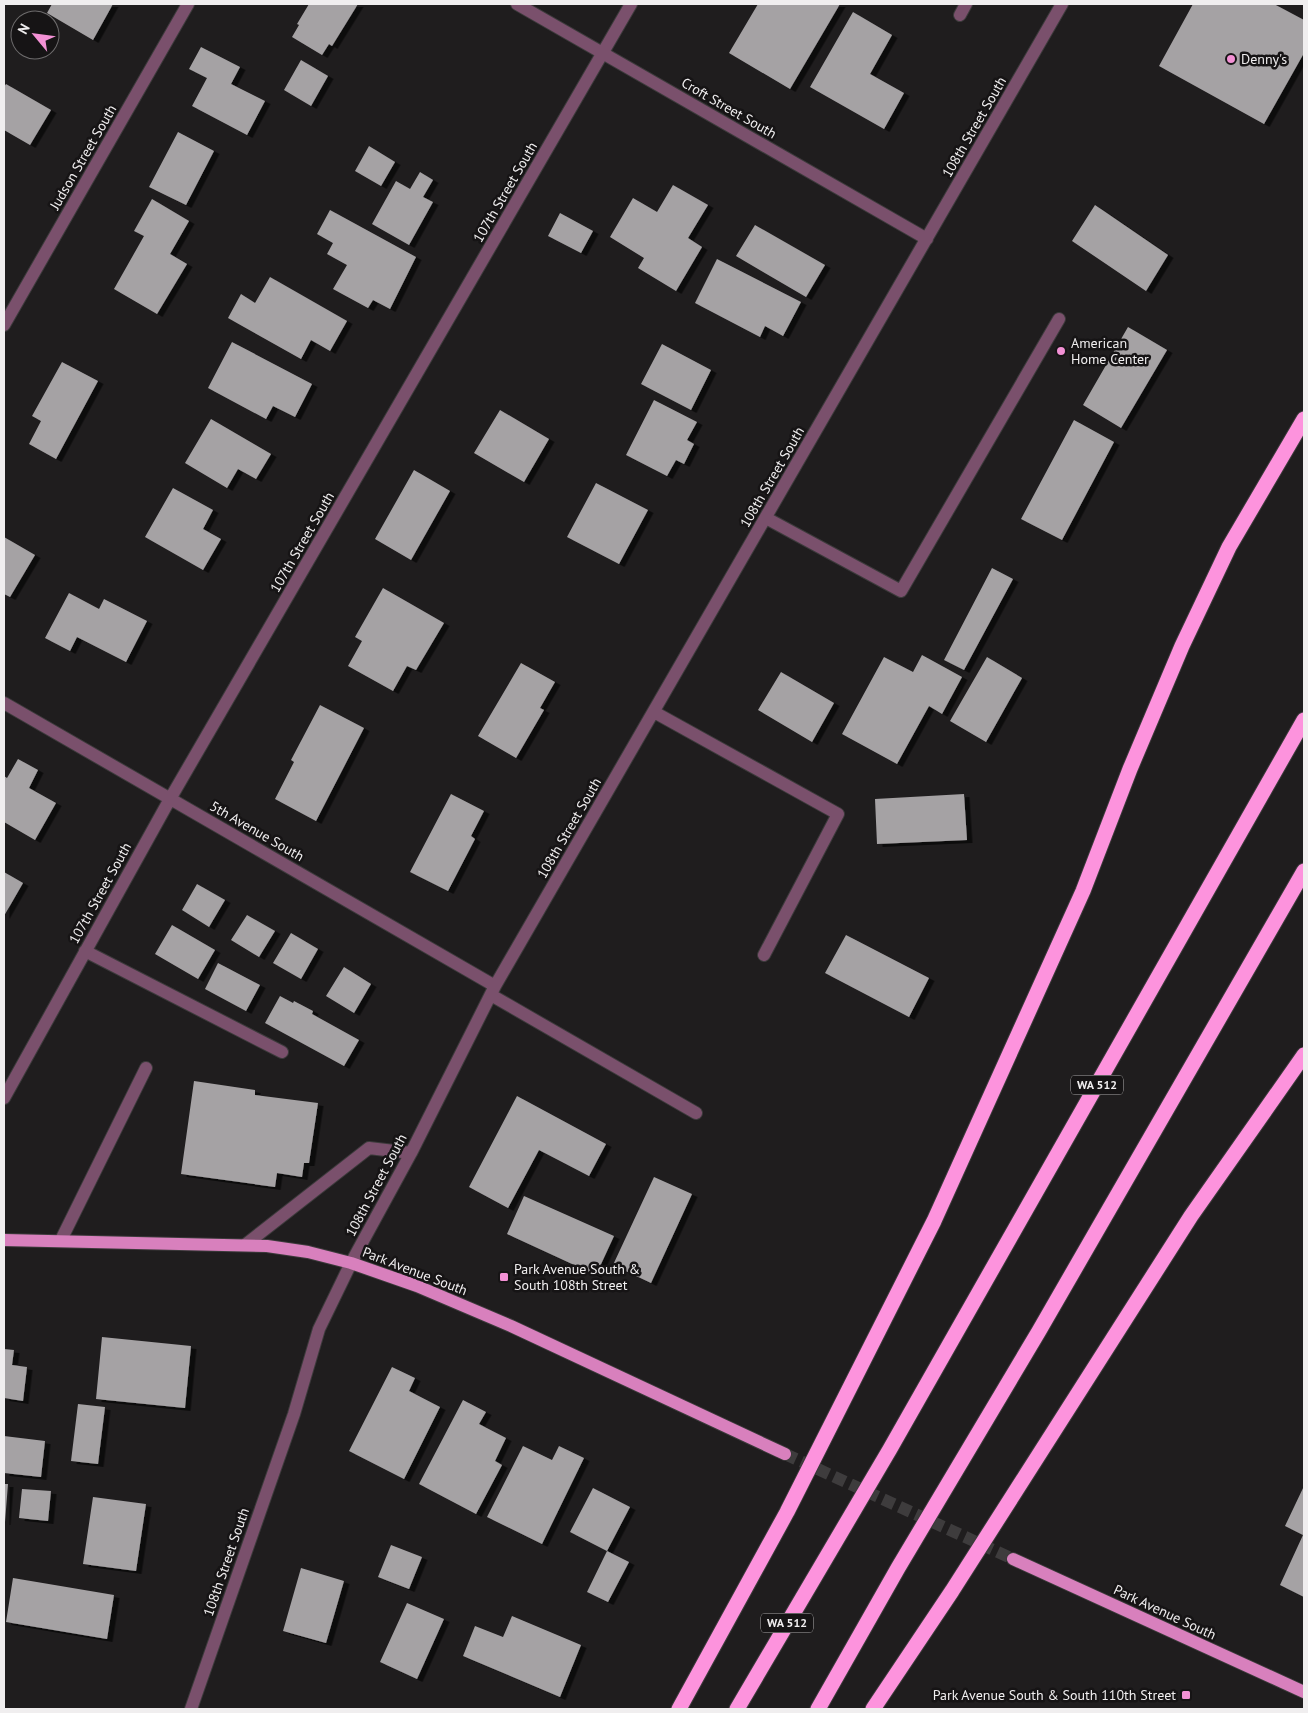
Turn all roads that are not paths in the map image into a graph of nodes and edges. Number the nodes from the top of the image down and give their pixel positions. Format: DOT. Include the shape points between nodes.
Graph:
graph roads {
  1 [pos="188,4"];
  2 [pos="517,4"];
  3 [pos="631,4"];
  4 [pos="966,4"];
  5 [pos="1062,4"];
  6 [pos="960,15"];
  7 [pos="603,53"];
  8 [pos="927,239"];
  9 [pos="1059,319"];
  10 [pos="4,325"];
  11 [pos="1304,419"];
  12 [pos="766,518"];
  13 [pos="4,703"];
  14 [pos="654,712"];
  15 [pos="1304,720"];
  16 [pos="170,799"];
  17 [pos="1304,871"];
  18 [pos="85,951"];
  19 [pos="764,956"];
  20 [pos="493,991"];
  21 [pos="282,1052"];
  22 [pos="1304,1055"];
  23 [pos="146,1068"];
  24 [pos="4,1098"];
  25 [pos="696,1113"];
  26 [pos="411,1153"];
  27 [pos="4,1240"];
  28 [pos="61,1240"];
  29 [pos="245,1245"];
  30 [pos="351,1262"];
  31 [pos="785,1454"];
  32 [pos="1012,1559"];
  33 [pos="1304,1692"];
  34 [pos="191,1709"];
  35 [pos="679,1709"];
  36 [pos="737,1709"];
  37 [pos="818,1709"];
  38 [pos="873,1709"];
  1 -- 10 [label="street, Judson Street South"];
  2 -- 7 [label="street, Croft Street South"];
  3 -- 7 [label="street, 107th Street South"];
  4 -- 6 [label="street"];
  5 -- 8 [label="street, 108th Street South"];
  7 -- 8 [label="street, Croft Street South"];
  7 -- 16 [label="street, 107th Street South"];
  8 -- 12 [label="street, 108th Street South"];
  9 -- 12 [label="street" via="901,590"];
  11 -- 35 [label="highway" via="1229,547 1182,646 1083,891 934,1221 787,1512"];
  12 -- 14 [label="street, 108th Street South"];
  13 -- 16 [label="street, 5th Avenue South"];
  14 -- 19 [label="street" via="838,814"];
  14 -- 20 [label="street, 108th Street South"];
  15 -- 36 [label="highway, WA 512" via="890,1449"];
  16 -- 18 [label="street, 107th Street South"];
  16 -- 20 [label="street, 5th Avenue South"];
  17 -- 37 [label="highway"];
  18 -- 21 [label="street"];
  18 -- 24 [label="street, 107th Street South"];
  20 -- 25 [label="street, 5th Avenue South"];
  20 -- 26 [label="street, 108th Street South"];
  22 -- 38 [label="highway" via="1192,1216"];
  23 -- 28 [label="street"];
  26 -- 29 [label="street" via="368,1148"];
  26 -- 30 [label="street, 108th Street South"];
  27 -- 28 [label="main road, Park Avenue South"];
  28 -- 29 [label="main road, Park Avenue South"];
  29 -- 30 [label="main road, Park Avenue South" via="308,1252"];
  30 -- 31 [label="main road, Park Avenue South" via="511,1326"];
  30 -- 34 [label="street, 108th Street South" via="320,1329 294,1414"];
  32 -- 33 [label="main road, Park Avenue South"];
}
